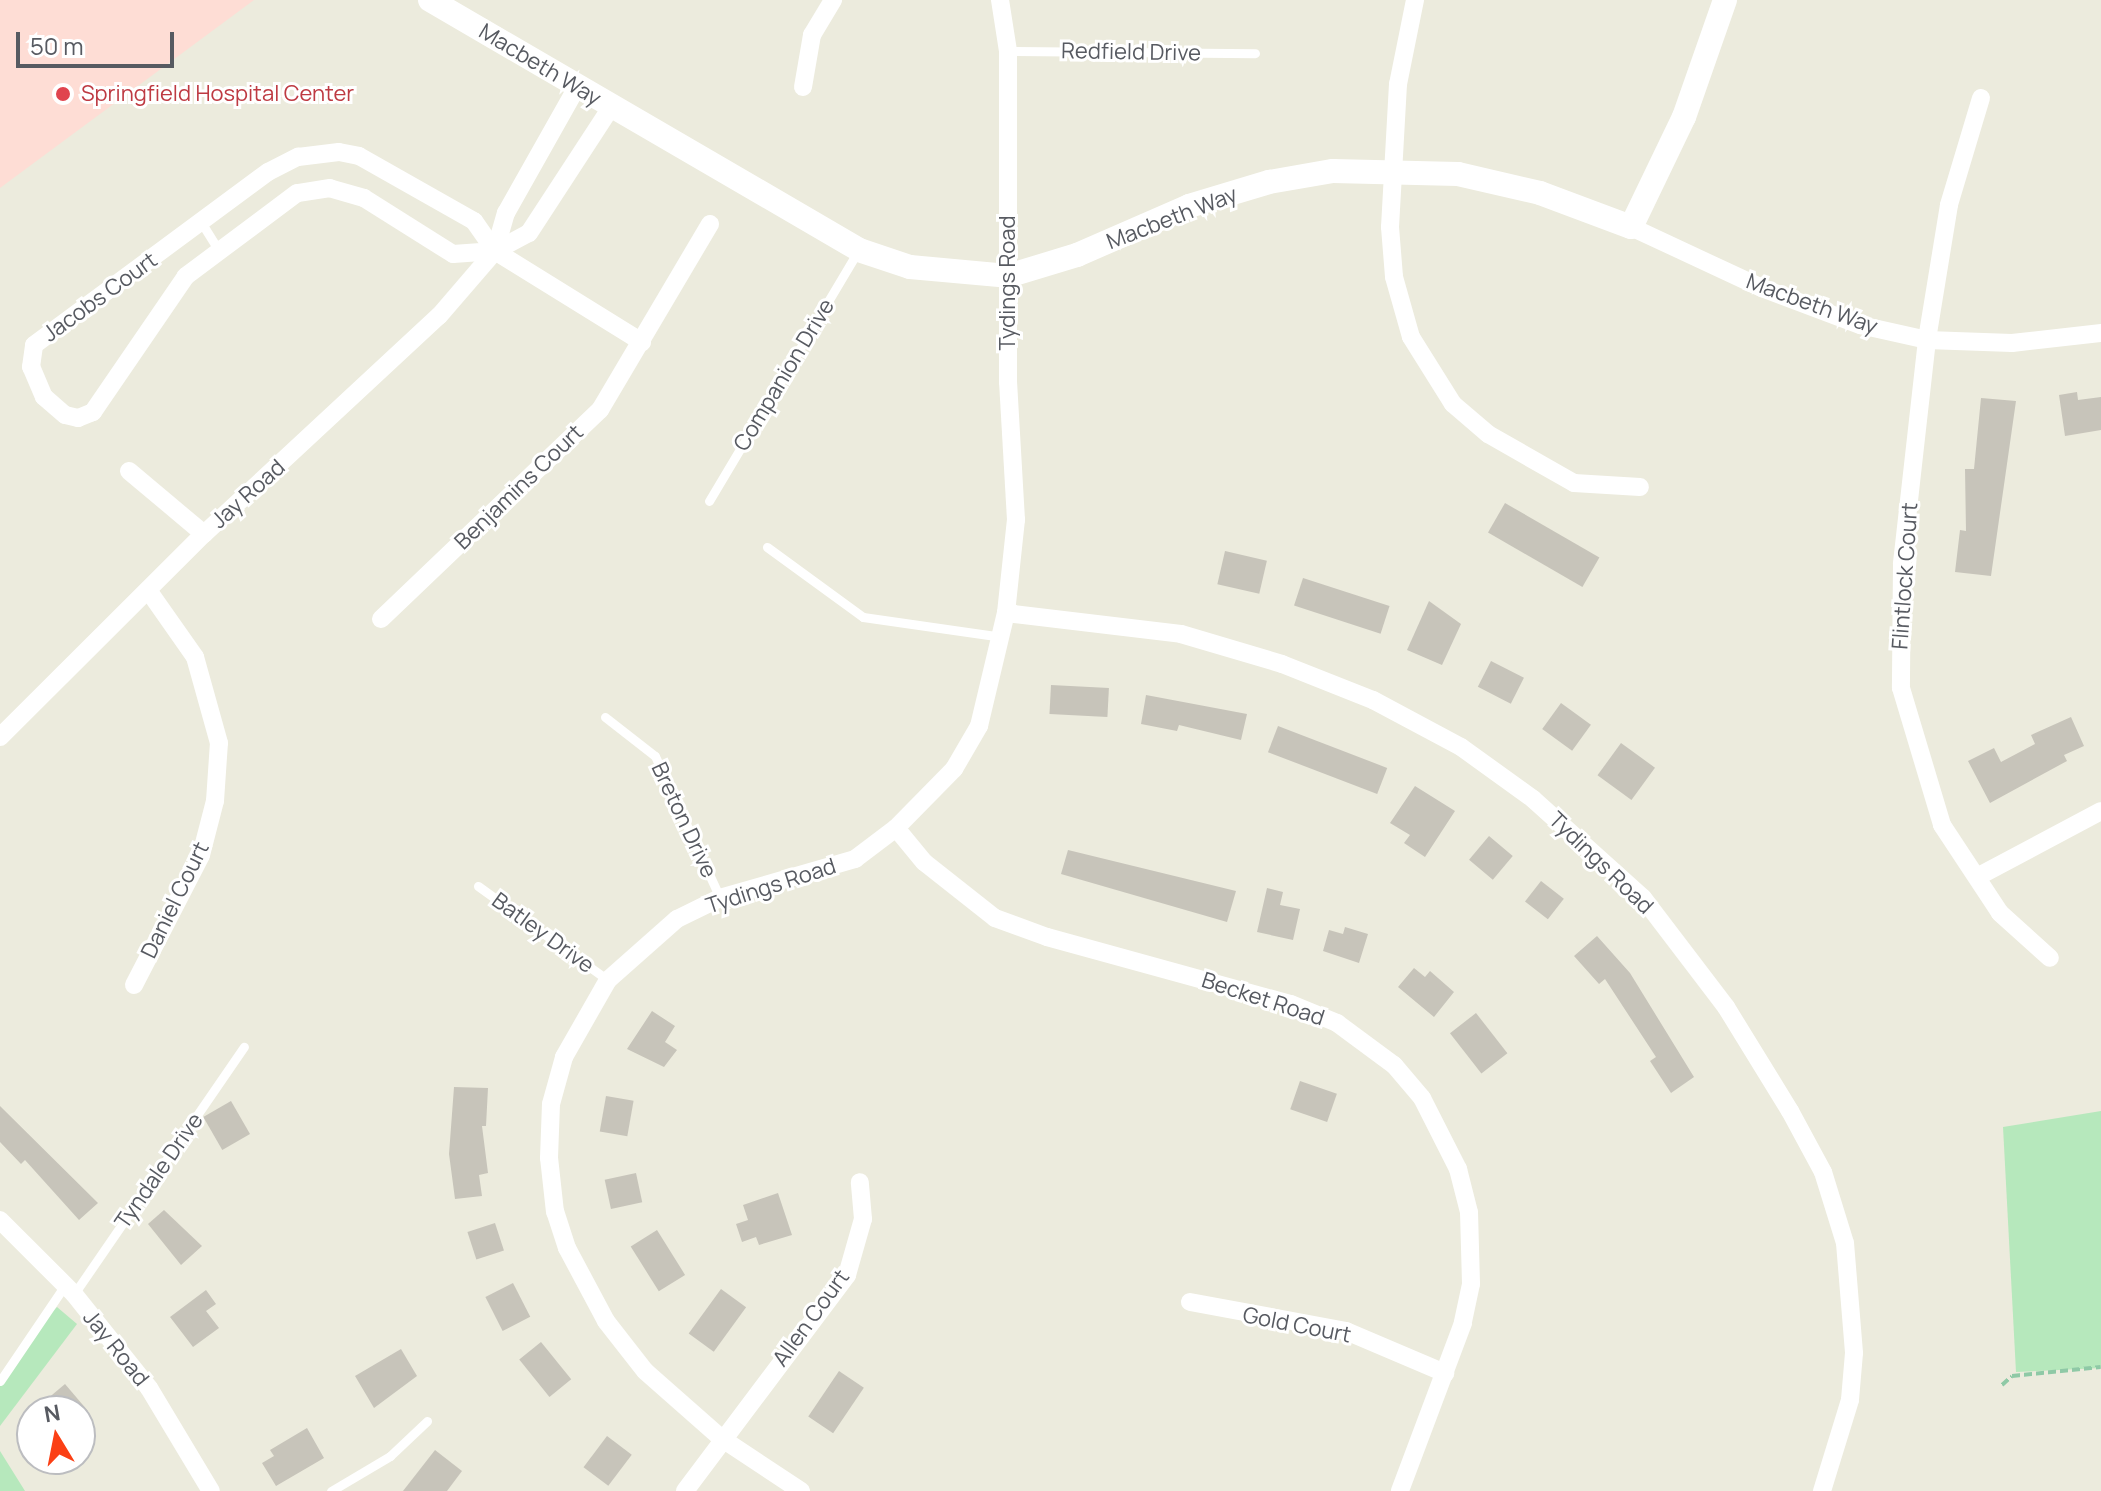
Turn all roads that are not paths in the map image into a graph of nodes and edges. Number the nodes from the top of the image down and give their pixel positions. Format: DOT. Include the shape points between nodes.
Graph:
graph roads {
  1 [pos="430,0"];
  2 [pos="833,0"];
  3 [pos="1000,0"];
  4 [pos="1415,0"];
  5 [pos="1725,0"];
  6 [pos="1008,51"];
  7 [pos="1255,53"];
  8 [pos="577,87"];
  9 [pos="803,87"];
  10 [pos="1981,98"];
  11 [pos="611,107"];
  12 [pos="1391,171"];
  13 [pos="201,222"];
  14 [pos="710,224"];
  15 [pos="1631,227"];
  16 [pos="859,250"];
  17 [pos="219,251"];
  18 [pos="495,251"];
  19 [pos="1008,276"];
  20 [pos="2101,333"];
  21 [pos="1927,340"];
  22 [pos="642,342"];
  23 [pos="129,471"];
  24 [pos="1640,487"];
  25 [pos="709,501"];
  26 [pos="204,534"];
  27 [pos="767,547"];
  28 [pos="150,593"];
  29 [pos="1006,613"];
  30 [pos="381,619"];
  31 [pos="1001,637"];
  32 [pos="605,717"];
  33 [pos="0,737"];
  34 [pos="2101,811"];
  35 [pos="896,828"];
  36 [pos="1977,877"];
  37 [pos="478,886"];
  38 [pos="720,898"];
  39 [pos="2050,958"];
  40 [pos="608,980"];
  41 [pos="134,985"];
  42 [pos="244,1047"];
  43 [pos="860,1182"];
  44 [pos="0,1220"];
  45 [pos="69,1290"];
  46 [pos="1190,1302"];
  47 [pos="1445,1373"];
  48 [pos="0,1381"];
  49 [pos="427,1421"];
  50 [pos="721,1438"];
  51 [pos="211,1491"];
  52 [pos="331,1491"];
  53 [pos="685,1491"];
  54 [pos="801,1491"];
  55 [pos="1400,1491"];
  56 [pos="1822,1491"];
  1 -- 8 [label="street, Macbeth Way"];
  2 -- 9 [label="street" via="812,35"];
  3 -- 6 [label="street, Tydings Road"];
  4 -- 12 [label="street" via="1398,84"];
  5 -- 15 [label="street" via="1684,117"];
  6 -- 7 [label="lane, Redfield Drive"];
  6 -- 19 [label="street, Tydings Road"];
  8 -- 11 [label="street, Macbeth Way"];
  8 -- 18 [label="street, Jay Road" via="506,213"];
  10 -- 21 [label="street, Flintlock Court" via="1949,205"];
  11 -- 16 [label="street, Macbeth Way"];
  11 -- 18 [label="street, Jay Road" via="529,233"];
  12 -- 15 [label="street, Macbeth Way" via="1458,174 1540,193"];
  12 -- 19 [label="street, Macbeth Way" via="1333,171 1269,182 1189,206 1077,255"];
  12 -- 24 [label="street" via="1390,227 1400,306 1423,361 1453,404 1488,434 1574,483"];
  13 -- 17 [label="lane"];
  13 -- 17 [label="street, Jacobs Court" via="34,345 31,367 44,397 65,415 93,412 186,276"];
  13 -- 18 [label="street, Jacobs Court" via="268,172 298,157 339,152 359,156 474,221"];
  14 -- 22 [label="street, Benjamins Court"];
  15 -- 21 [label="street, Macbeth Way" via="1762,288 1860,325"];
  16 -- 19 [label="street, Macbeth Way" via="910,267"];
  16 -- 25 [label="lane, Companion Drive"];
  17 -- 18 [label="street, Jacobs Court" via="297,193 330,188 364,198 453,254"];
  18 -- 22 [label="street"];
  18 -- 26 [label="street, Jay Road" via="439,316"];
  19 -- 29 [label="street, Tydings Road" via="1016,520"];
  20 -- 21 [label="street, Macbeth Way" via="2012,343"];
  21 -- 36 [label="street, Flintlock Court" via="1902,564 1901,688 1942,825"];
  22 -- 30 [label="street, Benjamins Court" via="600,410"];
  23 -- 26 [label="street"];
  26 -- 28 [label="street, Jay Road"];
  27 -- 31 [label="lane" via="863,617"];
  28 -- 33 [label="street, Jay Road"];
  28 -- 41 [label="street, Daniel Court" via="195,657 219,743 215,801 201,855"];
  29 -- 31 [label="street, Tydings Road"];
  29 -- 56 [label="street, Tydings Road" via="1181,634 1282,664 1373,700 1461,747 1533,799 1643,898 1726,1007 1790,1111 1823,1172 1845,1243 1854,1353 1850,1400"];
  31 -- 35 [label="street, Tydings Road" via="972,741 954,769"];
  32 -- 38 [label="lane, Breton Drive" via="655,756"];
  34 -- 36 [label="street"];
  35 -- 38 [label="street, Tydings Road" via="855,859"];
  35 -- 47 [label="street, Becket Road" via="924,862 995,918 1291,1004 1337,1023 1394,1065 1443,1135 1469,1212 1471,1284"];
  36 -- 39 [label="street, Flintlock Court" via="2000,913"];
  37 -- 40 [label="lane, Batley Drive"];
  38 -- 40 [label="street, Tydings Road" via="677,919"];
  40 -- 50 [label="street, Tydings Road" via="564,1057 551,1104 555,1212 567,1248 606,1321 645,1371"];
  42 -- 45 [label="lane, Tyndale Drive"];
  43 -- 50 [label="street, Allen Court" via="863,1219 847,1275"];
  44 -- 45 [label="street, Jay Road"];
  45 -- 48 [label="lane, Tyndale Drive"];
  45 -- 51 [label="street, Jay Road" via="149,1388"];
  46 -- 47 [label="street, Gold Court" via="1346,1331"];
  47 -- 55 [label="street, Becket Road"];
  49 -- 52 [label="lane" via="390,1456"];
  50 -- 53 [label="street, Allen Court"];
  50 -- 54 [label="street, Tydings Road"];
}
